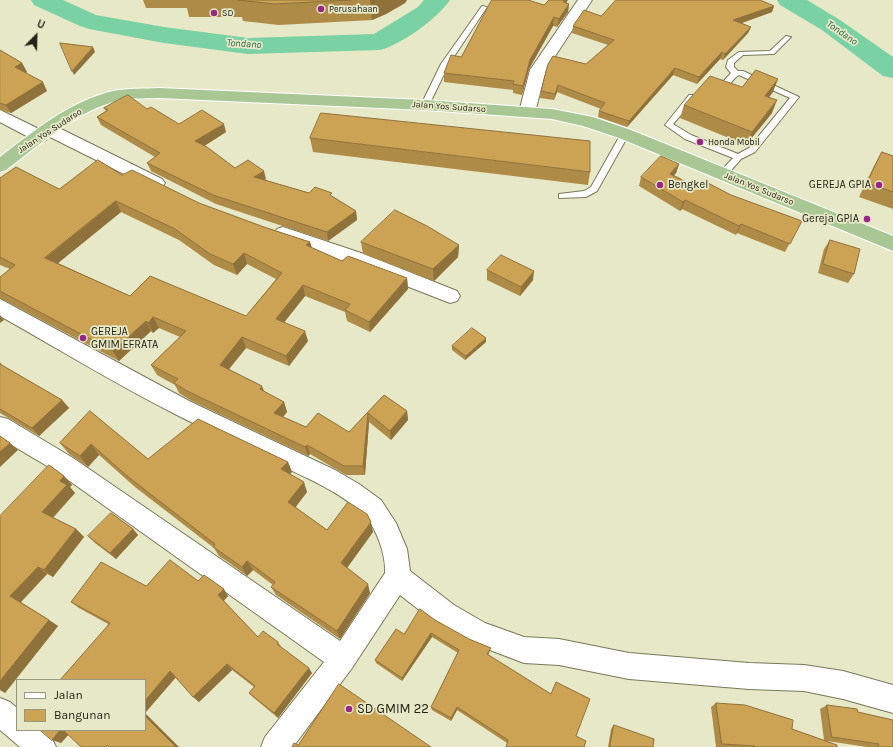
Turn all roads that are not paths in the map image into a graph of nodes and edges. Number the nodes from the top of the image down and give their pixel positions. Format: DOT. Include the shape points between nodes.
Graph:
graph roads {
  1 [pos="585,0"];
  2 [pos="484,7"];
  3 [pos="788,37"];
  4 [pos="735,73"];
  5 [pos="709,85"];
  6 [pos="697,92"];
  7 [pos="426,106"];
  8 [pos="527,112"];
  9 [pos="0,115"];
  10 [pos="45,133"];
  11 [pos="625,134"];
  12 [pos="738,157"];
  13 [pos="0,166"];
  14 [pos="723,174"];
  15 [pos="173,191"];
  16 [pos="562,196"];
  17 [pos="268,230"];
  18 [pos="893,244"];
  19 [pos="450,296"];
  20 [pos="0,307"];
  21 [pos="0,426"];
  22 [pos="397,577"];
  23 [pos="343,659"];
  24 [pos="893,699"];
  25 [pos="0,712"];
  26 [pos="16,725"];
  27 [pos="22,731"];
  28 [pos="42,747"];
  29 [pos="275,747"];
  1 -- 8 [label="street" via="538,71"];
  2 -- 7 [label="lane" via="445,64"];
  3 -- 4 [label="lane" via="772,53 741,53 730,64"];
  4 -- 5 [label="lane" via="722,87"];
  4 -- 12 [label="lane" via="795,97 752,150"];
  6 -- 12 [label="lane" via="669,125 688,137"];
  7 -- 8 [label="highway, Jalan Yos Sudarso"];
  7 -- 10 [label="highway, Jalan Yos Sudarso" via="159,92 109,98 74,114"];
  8 -- 11 [label="highway, Jalan Yos Sudarso" via="587,121"];
  9 -- 10 [label="street"];
  10 -- 13 [label="highway, Jalan Yos Sudarso"];
  10 -- 15 [label="street"];
  11 -- 14 [label="highway, Jalan Yos Sudarso"];
  11 -- 16 [label="lane" via="594,189 586,194"];
  12 -- 14 [label="lane"];
  14 -- 18 [label="highway, Jalan Yos Sudarso"];
  17 -- 19 [label="street" via="300,238"];
  20 -- 22 [label="street" via="183,408 328,477 351,491 373,508 387,531 395,549"];
  21 -- 23 [label="street" via="65,465"];
  22 -- 23 [label="street"];
  22 -- 24 [label="street" via="445,614 478,633 524,650 559,652 636,666 733,675 804,678 843,685"];
  23 -- 29 [label="street"];
  25 -- 26 [label="street"];
  27 -- 28 [label="street"];
}
